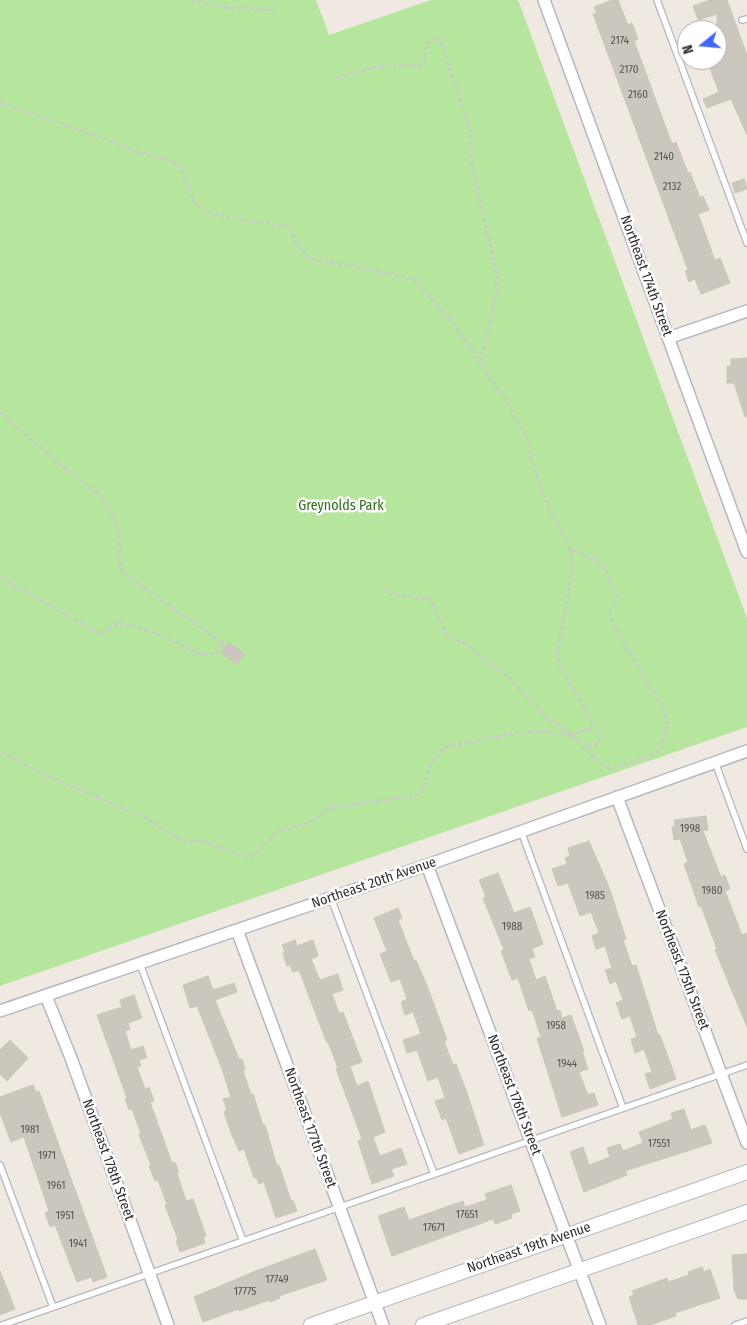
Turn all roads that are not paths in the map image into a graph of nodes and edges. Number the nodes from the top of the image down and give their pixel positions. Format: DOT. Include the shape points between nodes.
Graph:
graph roads {
  1 [pos="544,0"];
  2 [pos="657,0"];
  3 [pos="747,243"];
  4 [pos="747,311"];
  5 [pos="668,338"];
  6 [pos="747,552"];
  7 [pos="747,751"];
  8 [pos="715,762"];
  9 [pos="617,797"];
  10 [pos="521,832"];
  11 [pos="747,849"];
  12 [pos="427,865"];
  13 [pos="331,898"];
  14 [pos="237,930"];
  15 [pos="140,964"];
  16 [pos="46,996"];
  17 [pos="0,1011"];
  18 [pos="747,1065"];
  19 [pos="721,1074"];
  20 [pos="623,1108"];
  21 [pos="531,1140"];
  22 [pos="747,1143"];
  23 [pos="0,1166"];
  24 [pos="747,1172"];
  25 [pos="434,1174"];
  26 [pos="340,1208"];
  27 [pos="747,1212"];
  28 [pos="567,1236"];
  29 [pos="243,1241"];
  30 [pos="580,1270"];
  31 [pos="149,1273"];
  32 [pos="374,1302"];
  33 [pos="53,1307"];
  34 [pos="747,1321"];
  35 [pos="2,1325"];
  36 [pos="168,1325"];
  37 [pos="311,1325"];
  38 [pos="383,1325"];
  39 [pos="423,1325"];
  40 [pos="600,1325"];
  41 [pos="734,1325"];
  1 -- 5 [label="street, Northeast 174th Street"];
  2 -- 3 [label="lane"];
  4 -- 5 [label="street"];
  5 -- 6 [label="street, Northeast 174th Street"];
  7 -- 8 [label="street, Northeast 20th Avenue"];
  8 -- 9 [label="street, Northeast 20th Avenue"];
  8 -- 11 [label="lane"];
  9 -- 10 [label="street, Northeast 20th Avenue"];
  9 -- 19 [label="street, Northeast 175th Street"];
  10 -- 12 [label="street, Northeast 20th Avenue"];
  10 -- 20 [label="lane"];
  12 -- 13 [label="street, Northeast 20th Avenue"];
  12 -- 21 [label="street, Northeast 176th Street"];
  13 -- 14 [label="street, Northeast 20th Avenue"];
  13 -- 25 [label="lane"];
  14 -- 15 [label="street, Northeast 20th Avenue"];
  14 -- 26 [label="street, Northeast 177th Street"];
  15 -- 16 [label="street, Northeast 20th Avenue"];
  15 -- 29 [label="lane"];
  16 -- 17 [label="street, Northeast 20th Avenue"];
  16 -- 31 [label="street, Northeast 178th Street"];
  18 -- 19 [label="lane"];
  19 -- 20 [label="lane"];
  19 -- 22 [label="street, Northeast 175th Street"];
  20 -- 21 [label="lane"];
  21 -- 25 [label="lane"];
  21 -- 28 [label="street, Northeast 176th Street"];
  23 -- 33 [label="lane"];
  24 -- 28 [label="street, Northeast 19th Avenue"];
  25 -- 26 [label="lane"];
  26 -- 29 [label="lane"];
  26 -- 32 [label="street, Northeast 177th Street"];
  27 -- 30 [label="street"];
  28 -- 30 [label="street, Northeast 176th Street"];
  28 -- 32 [label="street, Northeast 19th Avenue"];
  29 -- 31 [label="lane"];
  30 -- 39 [label="street"];
  30 -- 40 [label="street, Northeast 176th Street"];
  31 -- 33 [label="lane"];
  31 -- 36 [label="street, Northeast 178th Street"];
  32 -- 37 [label="street, Northeast 19th Avenue"];
  32 -- 38 [label="street, Northeast 177th Street"];
  33 -- 35 [label="lane"];
  34 -- 41 [label="lane"];
}
